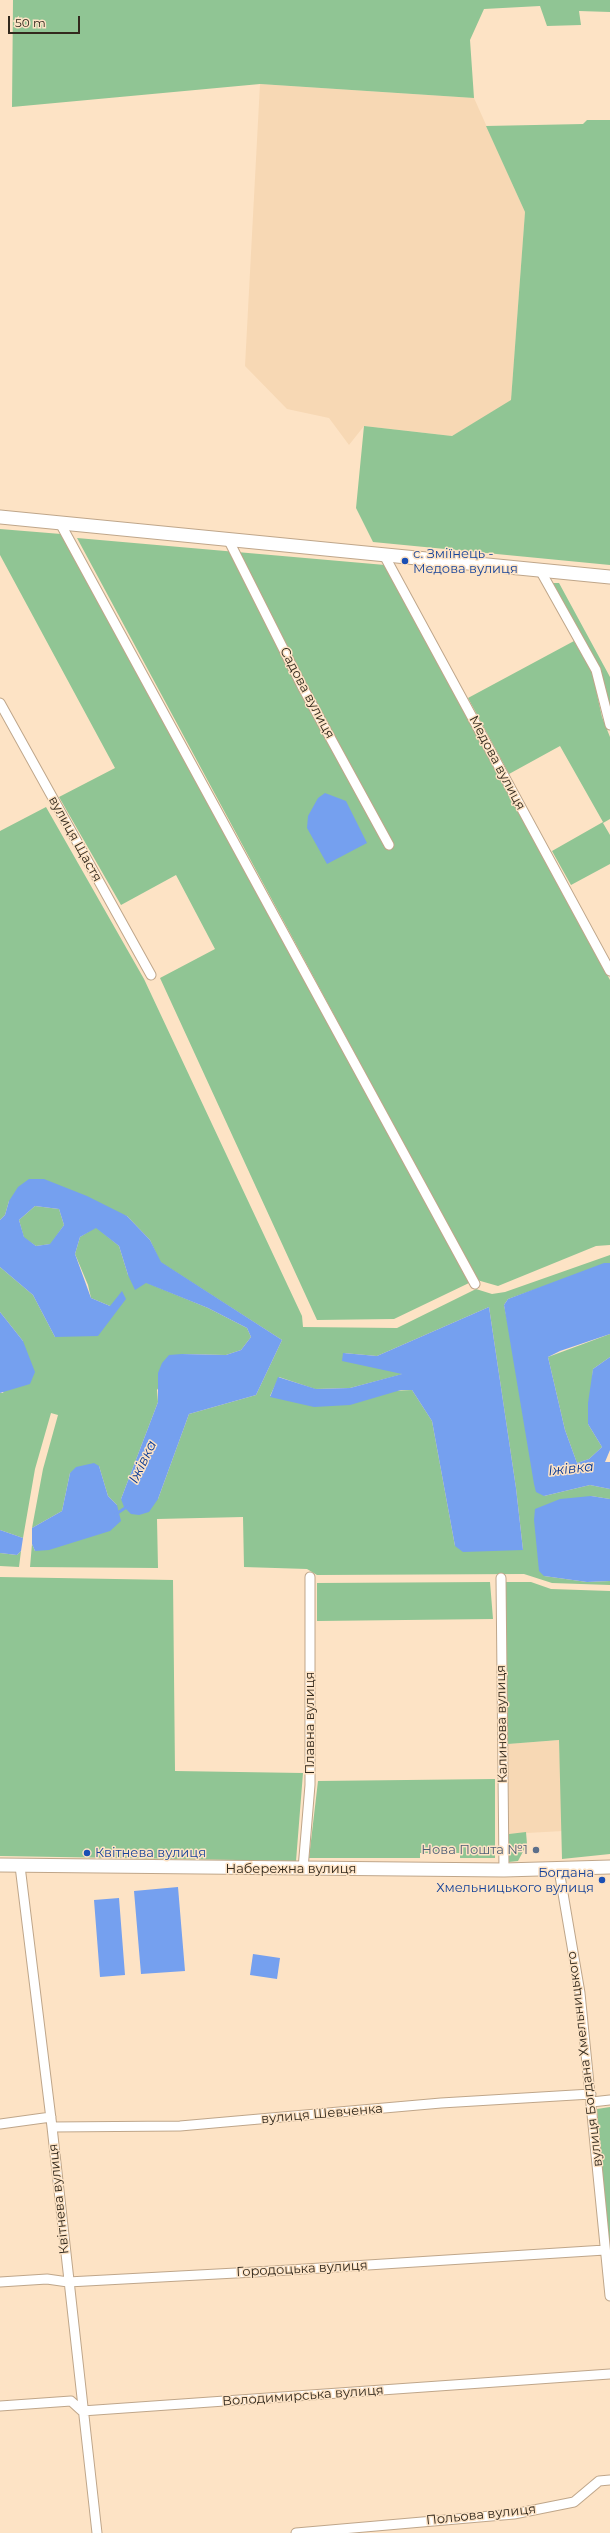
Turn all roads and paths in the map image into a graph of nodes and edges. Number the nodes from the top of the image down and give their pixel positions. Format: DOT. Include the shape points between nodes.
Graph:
graph roads {
  1 [pos="0,517"];
  2 [pos="60,523"];
  3 [pos="228,539"];
  4 [pos="384,555"];
  5 [pos="540,570"];
  6 [pos="610,577"];
  7 [pos="0,703"];
  8 [pos="610,725"];
  9 [pos="389,845"];
  10 [pos="610,971"];
  11 [pos="151,975"];
  12 [pos="475,1284"];
  13 [pos="310,1577"];
  14 [pos="501,1578"];
  15 [pos="0,1865"];
  16 [pos="20,1866"];
  17 [pos="610,1867"];
  18 [pos="303,1869"];
  19 [pos="504,1870"];
  20 [pos="559,1870"];
  21 [pos="591,2098"];
  22 [pos="610,2100"];
  23 [pos="51,2117"];
  24 [pos="0,2124"];
  25 [pos="52,2127"];
  26 [pos="605,2250"];
  27 [pos="0,2282"];
  28 [pos="68,2282"];
  29 [pos="610,2296"];
  30 [pos="610,2374"];
  31 [pos="0,2406"];
  32 [pos="82,2411"];
  33 [pos="610,2480"];
  34 [pos="96,2533"];
  35 [pos="296,2533"];
  1 -- 2 [label="street"];
  2 -- 3 [label="street"];
  2 -- 12 [label="street"];
  3 -- 4 [label="street"];
  3 -- 9 [label="street, Садова вулиця" via="302,686"];
  4 -- 5 [label="street"];
  4 -- 10 [label="street, Медова вулиця"];
  5 -- 6 [label="street"];
  5 -- 8 [label="street" via="596,670"];
  7 -- 11 [label="street, вулиця Щастя"];
  13 -- 18 [label="street, Плавна вулиця" via="310,1784"];
  14 -- 19 [label="street, Калинова вулиця"];
  15 -- 16 [label="street, Набережна вулиця"];
  16 -- 18 [label="street, Набережна вулиця"];
  16 -- 23 [label="street, Квітнева вулиця"];
  17 -- 20 [label="street, Набережна вулиця"];
  18 -- 19 [label="street, Набережна вулиця"];
  19 -- 20 [label="street, Набережна вулиця"];
  20 -- 21 [label="street, вулиця Богдана Хмельницького" via="580,1993"];
  21 -- 22 [label="street, вулиця Шевченка"];
  21 -- 25 [label="street, вулиця Шевченка" via="441,2104 180,2126"];
  21 -- 26 [label="street, вулиця Богдана Хмельницького"];
  23 -- 24 [label="street"];
  23 -- 25 [label="street, Квітнева вулиця"];
  25 -- 28 [label="street, Квітнева вулиця"];
  26 -- 28 [label="street, Городоцька вулиця"];
  26 -- 29 [label="street, вулиця Богдана Хмельницького"];
  27 -- 28 [label="street, Городоцька вулиця" via="47,2279"];
  28 -- 32 [label="street, Квітнева вулиця"];
  30 -- 32 [label="street, Володимирська вулиця"];
  31 -- 32 [label="street" via="72,2401"];
  32 -- 34 [label="street, Квітнева вулиця"];
  33 -- 35 [label="street, Польова вулиця" via="599,2482 574,2502 514,2514"];
}
